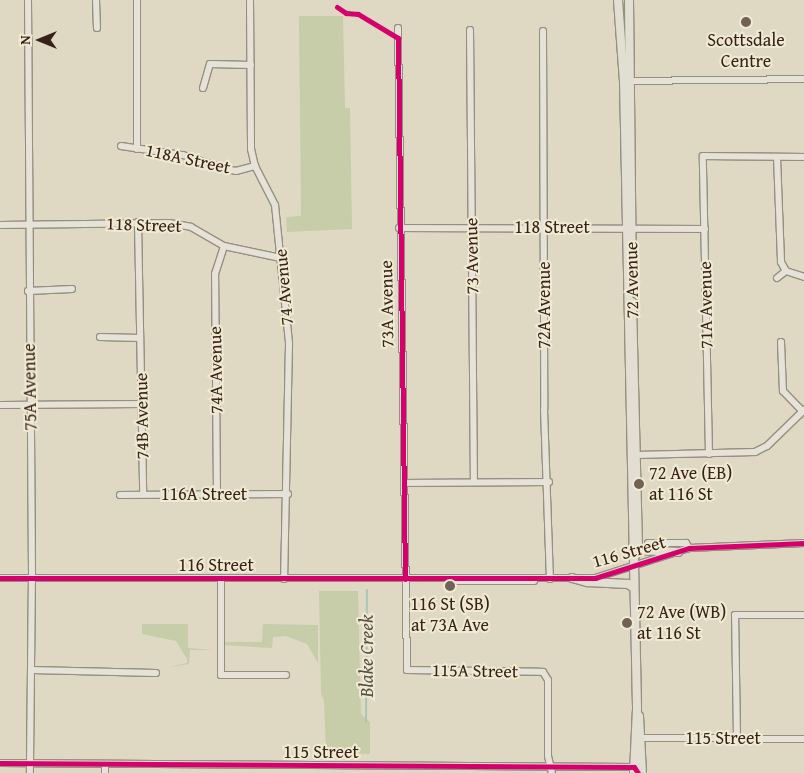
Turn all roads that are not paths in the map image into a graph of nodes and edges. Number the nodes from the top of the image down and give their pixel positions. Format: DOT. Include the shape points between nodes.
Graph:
graph roads {
  1 [pos="28,0"];
  2 [pos="96,0"];
  3 [pos="137,0"];
  4 [pos="250,0"];
  5 [pos="618,0"];
  6 [pos="629,0"];
  7 [pos="96,28"];
  8 [pos="398,28"];
  9 [pos="470,30"];
  10 [pos="543,30"];
  11 [pos="251,65"];
  12 [pos="804,79"];
  13 [pos="627,81"];
  14 [pos="203,88"];
  15 [pos="121,146"];
  16 [pos="137,149"];
  17 [pos="777,157"];
  18 [pos="804,157"];
  19 [pos="255,166"];
  20 [pos="138,222"];
  21 [pos="0,225"];
  22 [pos="28,225"];
  23 [pos="472,227"];
  24 [pos="544,227"];
  25 [pos="629,227"];
  26 [pos="399,228"];
  27 [pos="705,229"];
  28 [pos="224,246"];
  29 [pos="281,258"];
  30 [pos="786,271"];
  31 [pos="804,277"];
  32 [pos="778,278"];
  33 [pos="72,289"];
  34 [pos="28,291"];
  35 [pos="100,337"];
  36 [pos="140,338"];
  37 [pos="781,342"];
  38 [pos="141,404"];
  39 [pos="0,405"];
  40 [pos="29,405"];
  41 [pos="803,411"];
  42 [pos="708,454"];
  43 [pos="636,455"];
  44 [pos="474,482"];
  45 [pos="549,482"];
  46 [pos="404,483"];
  47 [pos="143,494"];
  48 [pos="217,494"];
  49 [pos="288,494"];
  50 [pos="120,495"];
  51 [pos="648,543"];
  52 [pos="804,543"];
  53 [pos="689,548"];
  54 [pos="638,550"];
  55 [pos="678,552"];
  56 [pos="634,562"];
  57 [pos="0,578"];
  58 [pos="32,578"];
  59 [pos="221,578"];
  60 [pos="572,578"];
  61 [pos="284,579"];
  62 [pos="405,579"];
  63 [pos="550,579"];
  64 [pos="634,588"];
  65 [pos="804,615"];
  66 [pos="32,670"];
  67 [pos="407,670"];
  68 [pos="156,672"];
  69 [pos="286,675"];
  70 [pos="637,709"];
  71 [pos="737,737"];
  72 [pos="642,738"];
  73 [pos="804,740"];
  74 [pos="0,763"];
  75 [pos="31,763"];
  76 [pos="104,764"];
  77 [pos="182,765"];
  78 [pos="345,769"];
  79 [pos="471,769"];
  80 [pos="552,770"];
  81 [pos="635,771"];
  82 [pos="30,773"];
  83 [pos="105,773"];
  84 [pos="182,773"];
  85 [pos="642,773"];
  1 -- 22 [label="street, 75A Avenue"];
  2 -- 7 [label="street"];
  3 -- 16 [label="street"];
  4 -- 11 [label="street, 74 Avenue"];
  5 -- 13 [label="main road, 72 Avenue"];
  6 -- 13 [label="main road, 72 Avenue"];
  8 -- 26 [label="street, 73A Avenue"];
  9 -- 23 [label="street, 73 Avenue"];
  10 -- 24 [label="street, 72A Avenue"];
  11 -- 14 [label="street" via="210,64"];
  11 -- 19 [label="street, 74 Avenue" via="251,149"];
  12 -- 13 [label="street"];
  13 -- 25 [label="main road, 72 Avenue"];
  15 -- 16 [label="street, 118A Street"];
  16 -- 19 [label="street, 118A Street" via="183,155 225,169"];
  17 -- 18 [label="street"];
  17 -- 27 [label="street, 71A Avenue" via="703,156"];
  17 -- 30 [label="street" via="778,248"];
  19 -- 29 [label="street, 74 Avenue" via="276,205"];
  20 -- 22 [label="street, 118 Street"];
  20 -- 28 [label="street, 118 Street" via="190,227"];
  20 -- 36 [label="street, 74B Avenue"];
  21 -- 22 [label="street, 118 Street"];
  22 -- 34 [label="street, 75A Avenue"];
  23 -- 24 [label="street, 118 Street"];
  23 -- 26 [label="street, 118 Street"];
  23 -- 44 [label="street, 73 Avenue"];
  24 -- 25 [label="street, 118 Street"];
  24 -- 45 [label="street, 72A Avenue" via="544,409"];
  25 -- 27 [label="street, 118 Street"];
  25 -- 43 [label="main road, 72 Avenue"];
  25 -- 56 [label="main road, 72 Avenue"];
  26 -- 46 [label="street, 73A Avenue"];
  27 -- 42 [label="street, 71A Avenue"];
  28 -- 29 [label="street, 118 Street"];
  28 -- 48 [label="street, 74A Avenue" via="215,274"];
  29 -- 49 [label="street, 74 Avenue" via="289,344"];
  30 -- 31 [label="street"];
  30 -- 32 [label="street"];
  33 -- 34 [label="street"];
  34 -- 40 [label="street, 75A Avenue"];
  35 -- 36 [label="street"];
  36 -- 38 [label="street, 74B Avenue"];
  37 -- 41 [label="street" via="783,391"];
  38 -- 40 [label="street"];
  38 -- 47 [label="street, 74B Avenue"];
  39 -- 40 [label="street"];
  40 -- 58 [label="street, 75A Avenue"];
  41 -- 42 [label="street" via="767,446 755,452"];
  42 -- 43 [label="street"];
  43 -- 54 [label="main road, 72 Avenue"];
  44 -- 45 [label="street"];
  44 -- 46 [label="street"];
  45 -- 63 [label="street, 72A Avenue"];
  46 -- 62 [label="street, 73A Avenue"];
  47 -- 48 [label="street, 116A Street"];
  47 -- 50 [label="street, 116A Street"];
  48 -- 49 [label="street, 116A Street"];
  49 -- 61 [label="street, 74 Avenue"];
  51 -- 53 [label="street, 116 Street" via="686,543"];
  52 -- 53 [label="street, 116 Street"];
  53 -- 55 [label="street, 116 Street"];
  54 -- 55 [label="main road"];
  54 -- 56 [label="main road, 72 Avenue"];
  55 -- 56 [label="street, 116 Street"];
  56 -- 60 [label="street, 116 Street" via="606,577"];
  56 -- 64 [label="main road, 72 Avenue"];
  57 -- 58 [label="street, 116 Street"];
  58 -- 59 [label="street, 116 Street"];
  58 -- 66 [label="street, 75A Avenue"];
  59 -- 61 [label="street, 116 Street"];
  59 -- 69 [label="street" via="221,675"];
  60 -- 63 [label="street, 116 Street"];
  60 -- 64 [label="main road" via="628,584"];
  61 -- 62 [label="street, 116 Street"];
  62 -- 63 [label="street, 116 Street" via="492,583"];
  62 -- 67 [label="street, 73A Avenue"];
  64 -- 70 [label="main road, 72 Avenue"];
  65 -- 71 [label="street" via="735,615"];
  66 -- 68 [label="street"];
  66 -- 75 [label="street, 75A Avenue"];
  67 -- 80 [label="street, 115A Street" via="543,672 548,680 548,756"];
  70 -- 72 [label="main road, 72 Avenue"];
  70 -- 81 [label="main road, 72 Avenue"];
  71 -- 72 [label="street, 115 Street"];
  71 -- 73 [label="street, 115 Street"];
  72 -- 85 [label="main road, 72 Avenue"];
  74 -- 75 [label="street, 115 Street"];
  75 -- 76 [label="street, 115 Street"];
  75 -- 82 [label="street, 75A Avenue"];
  76 -- 77 [label="street, 115 Street"];
  76 -- 83 [label="street"];
  77 -- 78 [label="street, 115 Street"];
  77 -- 84 [label="street"];
  78 -- 79 [label="street, 115 Street"];
  79 -- 80 [label="street, 115 Street"];
  80 -- 81 [label="street, 115 Street"];
}
